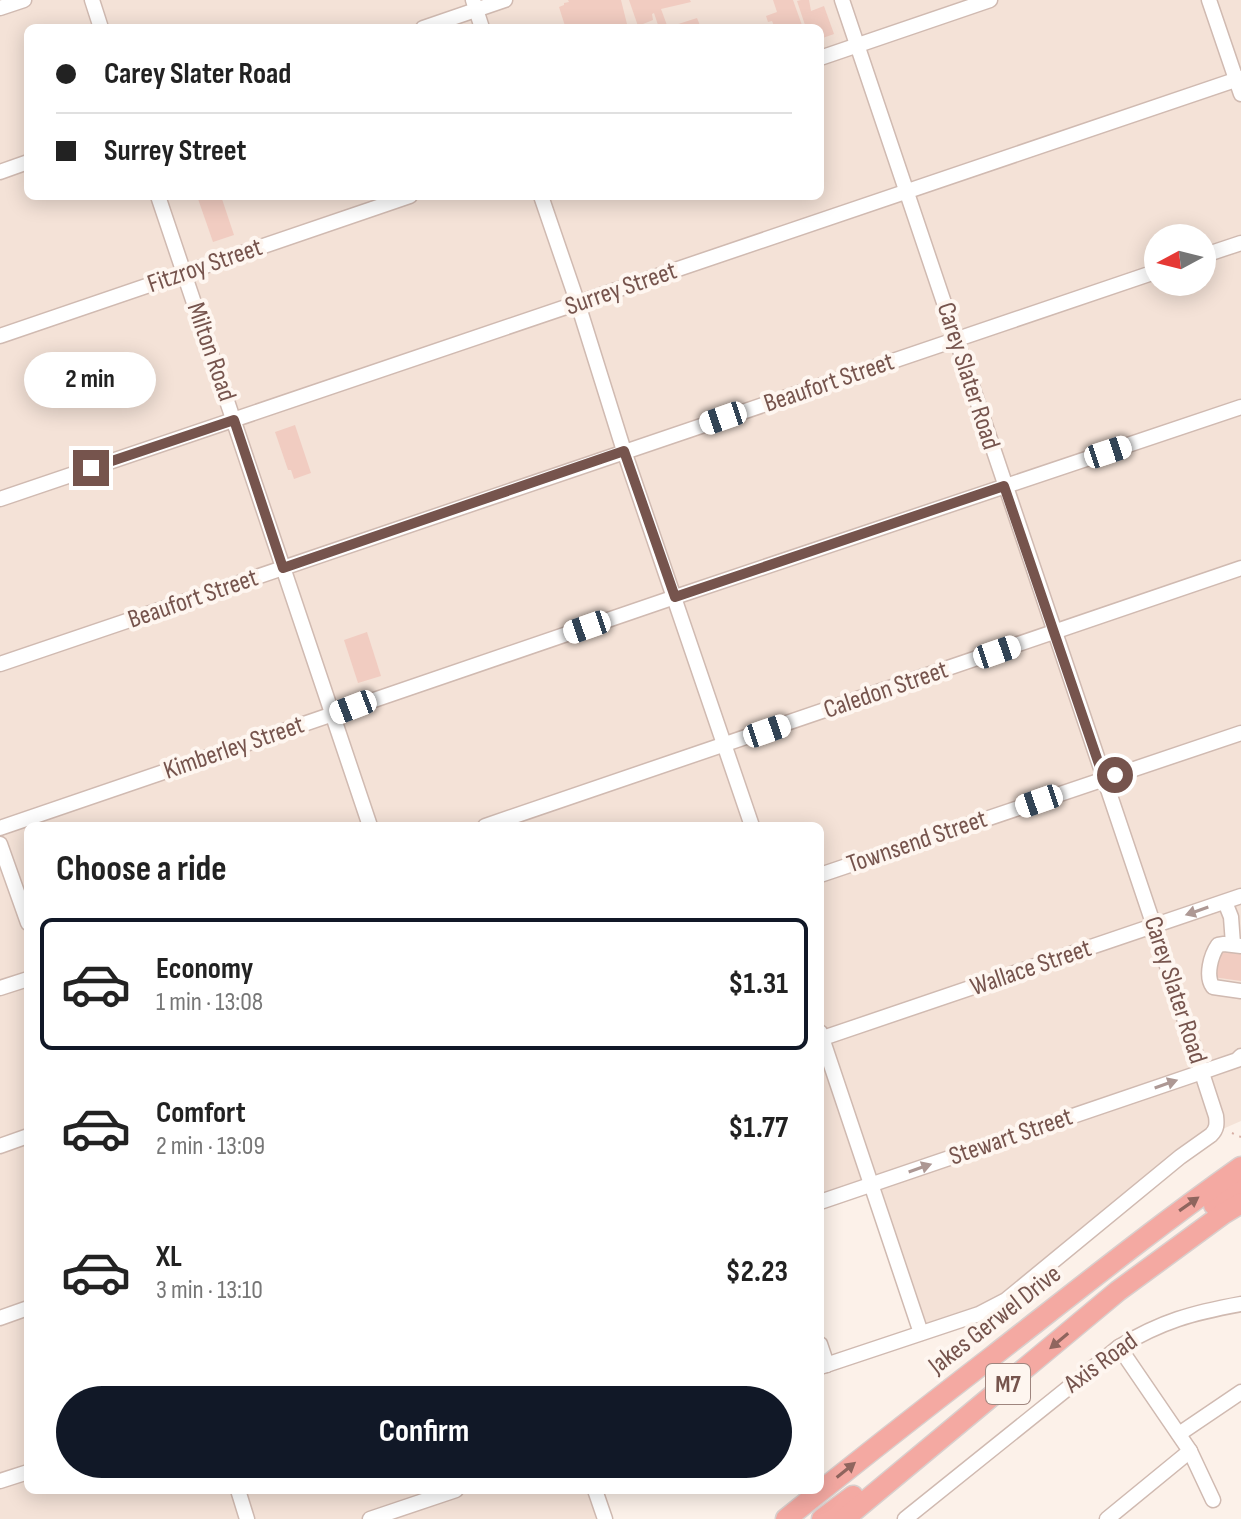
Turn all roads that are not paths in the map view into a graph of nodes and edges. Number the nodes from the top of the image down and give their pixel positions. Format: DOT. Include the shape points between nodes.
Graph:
graph roads {
  1 [pos="24,0"];
  2 [pos="92,0"];
  3 [pos="505,0"];
  4 [pos="842,0"];
  5 [pos="990,0"];
  6 [pos="1209,0"];
  7 [pos="474,5"];
  8 [pos="0,8"];
  9 [pos="100,24"];
  10 [pos="432,24"];
  11 [pos="481,24"];
  12 [pos="856,45"];
  13 [pos="824,57"];
  14 [pos="1239,84"];
  15 [pos="24,163"];
  16 [pos="0,172"];
  17 [pos="907,193"];
  18 [pos="159,200"];
  19 [pos="398,200"];
  20 [pos="542,200"];
  21 [pos="1241,243"];
  22 [pos="1216,251"];
  23 [pos="184,273"];
  24 [pos="1144,276"];
  25 [pos="578,304"];
  26 [pos="0,336"];
  27 [pos="957,340"];
  28 [pos="1241,407"];
  29 [pos="234,420"];
  30 [pos="624,451"];
  31 [pos="1004,486"];
  32 [pos="0,499"];
  33 [pos="283,568"];
  34 [pos="1241,568"];
  35 [pos="675,597"];
  36 [pos="1054,632"];
  37 [pos="0,664"];
  38 [pos="333,715"];
  39 [pos="1241,733"];
  40 [pos="725,745"];
  41 [pos="1104,779"];
  42 [pos="369,822"];
  43 [pos="497,822"];
  44 [pos="751,822"];
  45 [pos="0,828"];
  46 [pos="0,844"];
  47 [pos="824,874"];
  48 [pos="1241,896"];
  49 [pos="1225,902"];
  50 [pos="24,912"];
  51 [pos="1154,926"];
  52 [pos="1237,945"];
  53 [pos="24,980"];
  54 [pos="0,988"];
  55 [pos="1241,991"];
  56 [pos="824,1035"];
  57 [pos="824,1045"];
  58 [pos="1241,1056"];
  59 [pos="1202,1072"];
  60 [pos="24,1137"];
  61 [pos="0,1146"];
  62 [pos="1241,1167"];
  63 [pos="872,1185"];
  64 [pos="1241,1187"];
  65 [pos="824,1201"];
  66 [pos="1241,1203"];
  67 [pos="1082,1284"];
  68 [pos="1241,1304"];
  69 [pos="24,1309"];
  70 [pos="0,1318"];
  71 [pos="921,1333"];
  72 [pos="1119,1347"];
  73 [pos="824,1366"];
  74 [pos="1241,1392"];
  75 [pos="1179,1434"];
  76 [pos="1190,1451"];
  77 [pos="24,1473"];
  78 [pos="897,1476"];
  79 [pos="0,1481"];
  80 [pos="824,1488"];
  81 [pos="239,1494"];
  82 [pos="444,1494"];
  83 [pos="596,1494"];
  84 [pos="817,1494"];
  85 [pos="1213,1500"];
  86 [pos="247,1519"];
  87 [pos="370,1519"];
  88 [pos="605,1519"];
  89 [pos="786,1519"];
  90 [pos="822,1519"];
  91 [pos="844,1519"];
  92 [pos="905,1519"];
  93 [pos="1107,1519"];
  1 -- 8 [label="street"];
  2 -- 9 [label="street"];
  3 -- 7 [label="street"];
  4 -- 12 [label="street, Carey Slater Road"];
  5 -- 12 [label="street"];
  6 -- 14 [label="street"];
  7 -- 10 [label="street"];
  7 -- 11 [label="street"];
  12 -- 13 [label="street"];
  12 -- 17 [label="street, Carey Slater Road"];
  14 -- 17 [label="street, Surrey Street"];
  15 -- 16 [label="street"];
  17 -- 25 [label="street, Surrey Street"];
  17 -- 27 [label="street, Carey Slater Road"];
  18 -- 23 [label="street, Milton Road"];
  19 -- 23 [label="street, Fitzroy Street"];
  20 -- 25 [label="street"];
  21 -- 22 [label="street"];
  23 -- 26 [label="street, Fitzroy Street"];
  23 -- 29 [label="street, Milton Road"];
  24 -- 27 [label="street, Beaufort Street"];
  25 -- 29 [label="street, Surrey Street"];
  25 -- 30 [label="street"];
  27 -- 30 [label="street, Beaufort Street"];
  27 -- 31 [label="street, Carey Slater Road"];
  28 -- 31 [label="street, Kimberley Street"];
  29 -- 32 [label="street, Surrey Street"];
  29 -- 33 [label="street, Milton Road"];
  30 -- 33 [label="street, Beaufort Street"];
  30 -- 35 [label="street"];
  31 -- 35 [label="street, Kimberley Street"];
  31 -- 36 [label="street, Carey Slater Road"];
  33 -- 37 [label="street, Beaufort Street"];
  33 -- 38 [label="street, Milton Road"];
  34 -- 36 [label="street, Caledon Street"];
  35 -- 38 [label="street, Kimberley Street"];
  35 -- 40 [label="street"];
  36 -- 40 [label="street, Caledon Street"];
  36 -- 41 [label="street, Carey Slater Road"];
  38 -- 42 [label="street, Milton Road"];
  38 -- 45 [label="street, Kimberley Street"];
  39 -- 41 [label="street, Townsend Street"];
  40 -- 43 [label="street, Caledon Street"];
  40 -- 44 [label="street"];
  41 -- 47 [label="street, Townsend Street"];
  41 -- 51 [label="street, Carey Slater Road"];
  46 -- 50 [label="street"];
  48 -- 49 [label="street, Wallace Street"];
  49 -- 51 [label="street, Wallace Street, one-way"];
  49 -- 52 [label="street"];
  51 -- 56 [label="street, Wallace Street"];
  51 -- 59 [label="street, Carey Slater Road"];
  52 -- 55 [label="street" via="1218,945 1214,950 1209,982"];
  53 -- 54 [label="street"];
  57 -- 63 [label="street"];
  58 -- 59 [label="street, Stewart Street"];
  63 -- 59 [label="street, Stewart Street, one-way"];
  59 -- 71 [label="street, Carey Slater Road" via="1216,1116 1211,1135 1006,1300"];
  60 -- 61 [label="street"];
  67 -- 62 [label="highway, Jakes Gerwel Drive / M7, one-way"];
  63 -- 65 [label="street, Stewart Street"];
  63 -- 71 [label="street"];
  64 -- 67 [label="highway" via="1125,1270"];
  66 -- 78 [label="highway, Jakes Gerwel Drive / M7, one-way" via="1118,1291"];
  80 -- 67 [label="highway, Jakes Gerwel Drive / M7, one-way"];
  68 -- 72 [label="street, Axis Road" via="1180,1317"];
  69 -- 70 [label="street"];
  71 -- 73 [label="street"];
  72 -- 75 [label="street"];
  72 -- 92 [label="street, Axis Road"];
  74 -- 75 [label="street"];
  75 -- 76 [label="street"];
  76 -- 85 [label="street"];
  76 -- 93 [label="street"];
  77 -- 79 [label="street"];
  78 -- 90 [label="highway" via="861,1491"];
  78 -- 91 [label="highway, Jakes Gerwel Drive / M7"];
  81 -- 86 [label="street"];
  82 -- 87 [label="street"];
  83 -- 88 [label="street"];
  89 -- 84 [label="highway, Jakes Gerwel Drive / M7, one-way"];
}
